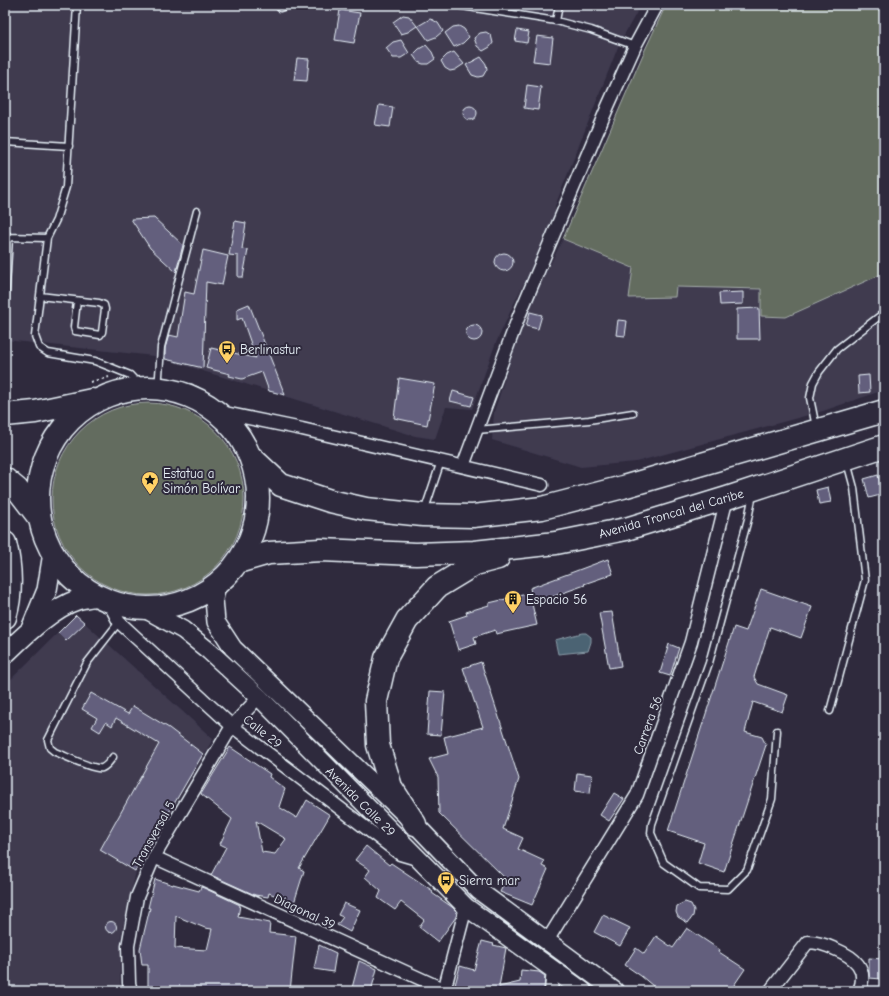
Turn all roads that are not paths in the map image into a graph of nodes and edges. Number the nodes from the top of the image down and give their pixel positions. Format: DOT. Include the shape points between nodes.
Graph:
graph roads {
  1 [pos="77,5"];
  2 [pos="289,5"];
  3 [pos="456,5"];
  4 [pos="559,5"];
  5 [pos="657,5"];
  6 [pos="280,8"];
  7 [pos="556,21"];
  8 [pos="636,46"];
  9 [pos="5,142"];
  10 [pos="69,146"];
  11 [pos="197,211"];
  12 [pos="6,235"];
  13 [pos="47,238"];
  14 [pos="40,296"];
  15 [pos="77,301"];
  16 [pos="5,304"];
  17 [pos="881,315"];
  18 [pos="151,390"];
  19 [pos="102,398"];
  20 [pos="884,410"];
  21 [pos="215,411"];
  22 [pos="633,413"];
  23 [pos="5,415"];
  24 [pos="476,430"];
  25 [pos="816,430"];
  26 [pos="884,446"];
  27 [pos="250,456"];
  28 [pos="846,459"];
  29 [pos="441,461"];
  30 [pos="463,466"];
  31 [pos="5,479"];
  32 [pos="542,485"];
  33 [pos="755,488"];
  34 [pos="726,498"];
  35 [pos="423,515"];
  36 [pos="40,519"];
  37 [pos="5,543"];
  38 [pos="556,543"];
  39 [pos="53,553"];
  40 [pos="238,562"];
  41 [pos="217,584"];
  42 [pos="103,598"];
  43 [pos="142,608"];
  44 [pos="5,617"];
  45 [pos="119,622"];
  46 [pos="31,630"];
  47 [pos="5,654"];
  48 [pos="259,696"];
  49 [pos="830,710"];
  50 [pos="232,726"];
  51 [pos="777,731"];
  52 [pos="113,757"];
  53 [pos="415,824"];
  54 [pos="154,857"];
  55 [pos="420,860"];
  56 [pos="466,907"];
  57 [pos="547,941"];
  58 [pos="553,969"];
  59 [pos="130,991"];
  60 [pos="444,991"];
  61 [pos="551,991"];
  62 [pos="583,991"];
  63 [pos="615,991"];
  64 [pos="770,991"];
  65 [pos="859,991"];
  1 -- 10 [label="lane"];
  2 -- 6 [label="lane"];
  3 -- 7 [label="lane"];
  4 -- 7 [label="lane"];
  5 -- 8 [label="street"];
  7 -- 8 [label="lane"];
  8 -- 24 [label="street" via="605,113 520,316"];
  9 -- 10 [label="lane"];
  10 -- 13 [label="lane" via="66,188 56,220"];
  11 -- 18 [label="lane"];
  12 -- 13 [label="lane"];
  12 -- 16 [label="lane"];
  13 -- 14 [label="lane"];
  14 -- 15 [label="lane"];
  14 -- 18 [label="lane" via="35,336 39,347 48,353 95,361 130,375"];
  15 -- 15 [label="lane" via="104,305 100,335 75,331"];
  17 -- 25 [label="lane" via="837,349 813,383 810,398"];
  18 -- 19 [label="highway" via="125,391"];
  18 -- 21 [label="highway" via="173,391 195,399"];
  19 -- 23 [label="highway" via="35,412"];
  19 -- 36 [label="highway" via="72,418 50,448 38,482"];
  20 -- 25 [label="highway"];
  21 -- 27 [label="highway" via="236,432"];
  21 -- 29 [label="street"];
  22 -- 24 [label="lane" via="589,420"];
  24 -- 30 [label="street"];
  25 -- 35 [label="highway" via="623,488 542,508 473,516"];
  26 -- 28 [label="highway, Avenida Troncal del Caribe"];
  27 -- 35 [label="highway" via="281,485 337,503"];
  27 -- 40 [label="highway" via="258,500 256,522 249,543"];
  28 -- 33 [label="highway, Avenida Troncal del Caribe"];
  28 -- 49 [label="lane" via="854,488 865,580"];
  29 -- 30 [label="street"];
  29 -- 35 [label="lane"];
  30 -- 32 [label="street"];
  31 -- 36 [label="highway" via="17,489"];
  33 -- 34 [label="highway, Avenida Troncal del Caribe"];
  33 -- 51 [label="lane" via="709,663 652,824 651,833 664,864 699,888 728,889 747,870 772,799"];
  34 -- 38 [label="highway, Avenida Troncal del Caribe" via="626,529"];
  34 -- 57 [label="street, Carrera 56" via="691,642 637,795"];
  36 -- 39 [label="highway"];
  37 -- 44 [label="highway" via="10,559 9,604"];
  38 -- 40 [label="highway, Avenida Troncal del Caribe" via="474,552 423,554 321,550 277,552"];
  38 -- 53 [label="highway" via="475,564 437,588 407,620 386,658 376,701 378,745 391,787"];
  39 -- 42 [label="highway" via="72,578"];
  39 -- 46 [label="main road" via="47,590"];
  40 -- 41 [label="highway"];
  41 -- 43 [label="highway" via="194,598 169,606"];
  41 -- 53 [label="main road, Avenida Calle 29" via="214,599 216,622 233,648"];
  42 -- 43 [label="highway" via="125,606"];
  42 -- 45 [label="street, Calle 29"];
  42 -- 46 [label="main road" via="76,601 59,609"];
  43 -- 48 [label="main road, Avenida Calle 29" via="183,630"];
  45 -- 50 [label="street, Calle 29"];
  45 -- 52 [label="lane" via="87,663 48,740 54,752 93,767 106,766"];
  46 -- 47 [label="main road"];
  48 -- 50 [label="street, Transversal 5"];
  48 -- 55 [label="main road, Avenida Calle 29"];
  50 -- 54 [label="street, Transversal 5"];
  50 -- 55 [label="street, Calle 29" via="400,854"];
  53 -- 57 [label="main road, Avenida Calle 29" via="479,891"];
  54 -- 59 [label="street, Transversal 5" via="137,897 128,946"];
  54 -- 60 [label="street, Diagonal 39"];
  55 -- 56 [label="main road, Avenida Calle 29"];
  56 -- 58 [label="main road, Avenida Calle 29"];
  56 -- 60 [label="street"];
  57 -- 63 [label="main road, Avenida Calle 29"];
  58 -- 61 [label="street"];
  58 -- 62 [label="main road, Avenida Calle 29"];
  64 -- 65 [label="street" via="808,942 816,942 847,954 856,961 862,970 863,981"];
}
